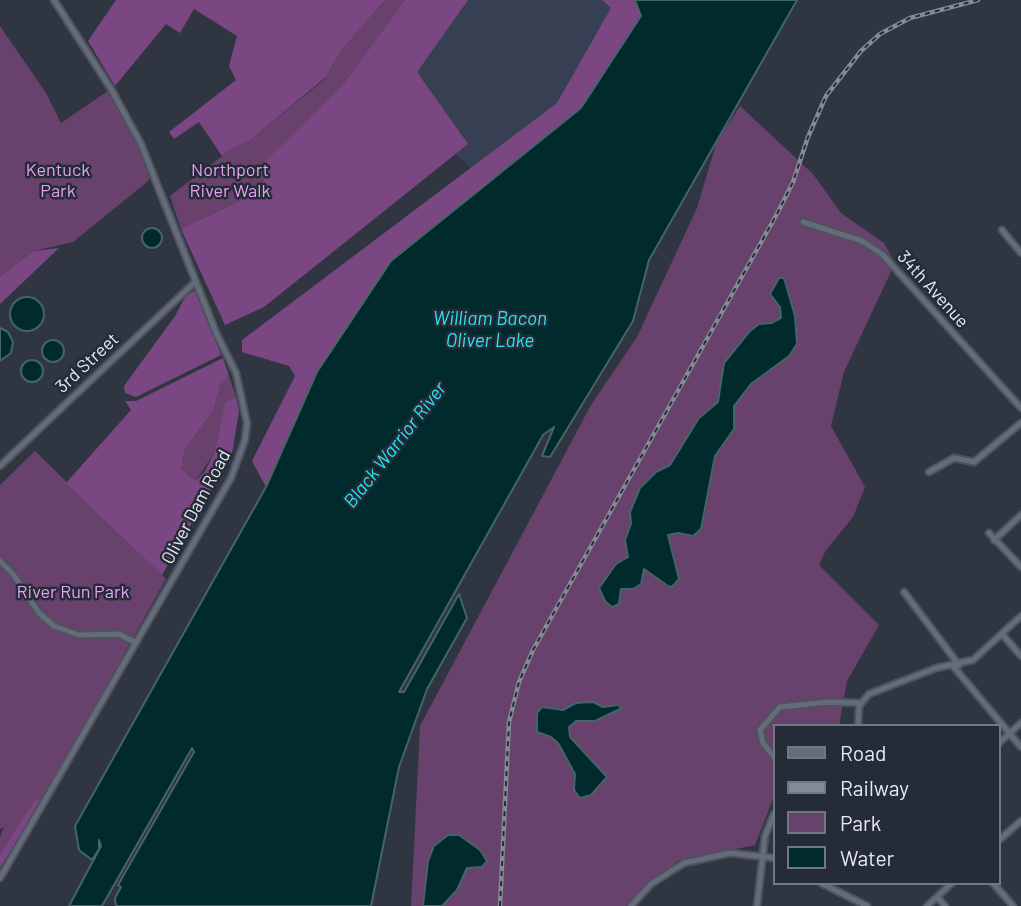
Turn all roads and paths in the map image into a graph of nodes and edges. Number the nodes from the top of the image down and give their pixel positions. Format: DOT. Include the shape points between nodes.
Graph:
graph roads {
  1 [pos="54,0"];
  2 [pos="803,222"];
  3 [pos="1002,230"];
  4 [pos="1020,250"];
  5 [pos="195,282"];
  6 [pos="1021,408"];
  7 [pos="1021,423"];
  8 [pos="0,466"];
  9 [pos="929,472"];
  10 [pos="1021,515"];
  11 [pos="989,533"];
  12 [pos="994,540"];
  13 [pos="0,561"];
  14 [pos="1021,567"];
  15 [pos="904,592"];
  16 [pos="1021,616"];
  17 [pos="1002,634"];
  18 [pos="136,643"];
  19 [pos="1021,656"];
  20 [pos="957,665"];
  21 [pos="860,703"];
  22 [pos="1021,723"];
  23 [pos="859,724"];
  24 [pos="1010,734"];
  25 [pos="1000,742"];
  26 [pos="1021,747"];
  27 [pos="772,755"];
  28 [pos="772,819"];
  29 [pos="1021,821"];
  30 [pos="1000,839"];
  31 [pos="762,855"];
  32 [pos="772,858"];
  33 [pos="0,878"];
  34 [pos="825,885"];
  35 [pos="950,885"];
  36 [pos="995,885"];
  37 [pos="937,897"];
  38 [pos="631,906"];
  39 [pos="757,906"];
  40 [pos="867,906"];
  41 [pos="927,906"];
  42 [pos="945,906"];
  43 [pos="1013,906"];
  1 -- 5 [label="street, Oliver Dam Road" via="141,144"];
  2 -- 6 [label="street, 34th Avenue" via="862,241 882,254"];
  3 -- 4 [label="street"];
  5 -- 8 [label="street, 3rd Street"];
  5 -- 18 [label="street, Oliver Dam Road" via="236,373 245,406 245,440 231,478"];
  7 -- 9 [label="street" via="974,462 954,458"];
  10 -- 12 [label="street"];
  11 -- 12 [label="street"];
  12 -- 14 [label="street"];
  13 -- 18 [label="street" via="54,626 79,635 119,634"];
  15 -- 20 [label="street"];
  16 -- 17 [label="street"];
  17 -- 19 [label="street"];
  17 -- 20 [label="street" via="973,660"];
  18 -- 33 [label="street, Oliver Dam Road"];
  20 -- 21 [label="street" via="936,668 873,692"];
  20 -- 24 [label="street"];
  21 -- 23 [label="street"];
  21 -- 27 [label="street" via="780,707 761,730 763,744"];
  22 -- 24 [label="street"];
  24 -- 25 [label="street"];
  24 -- 26 [label="street"];
  28 -- 31 [label="street"];
  29 -- 30 [label="street"];
  31 -- 32 [label="street"];
  31 -- 38 [label="street" via="730,853 684,863 651,884"];
  31 -- 39 [label="street"];
  34 -- 40 [label="street"];
  35 -- 37 [label="street"];
  36 -- 43 [label="street"];
  37 -- 41 [label="street"];
  37 -- 42 [label="street"];
}
